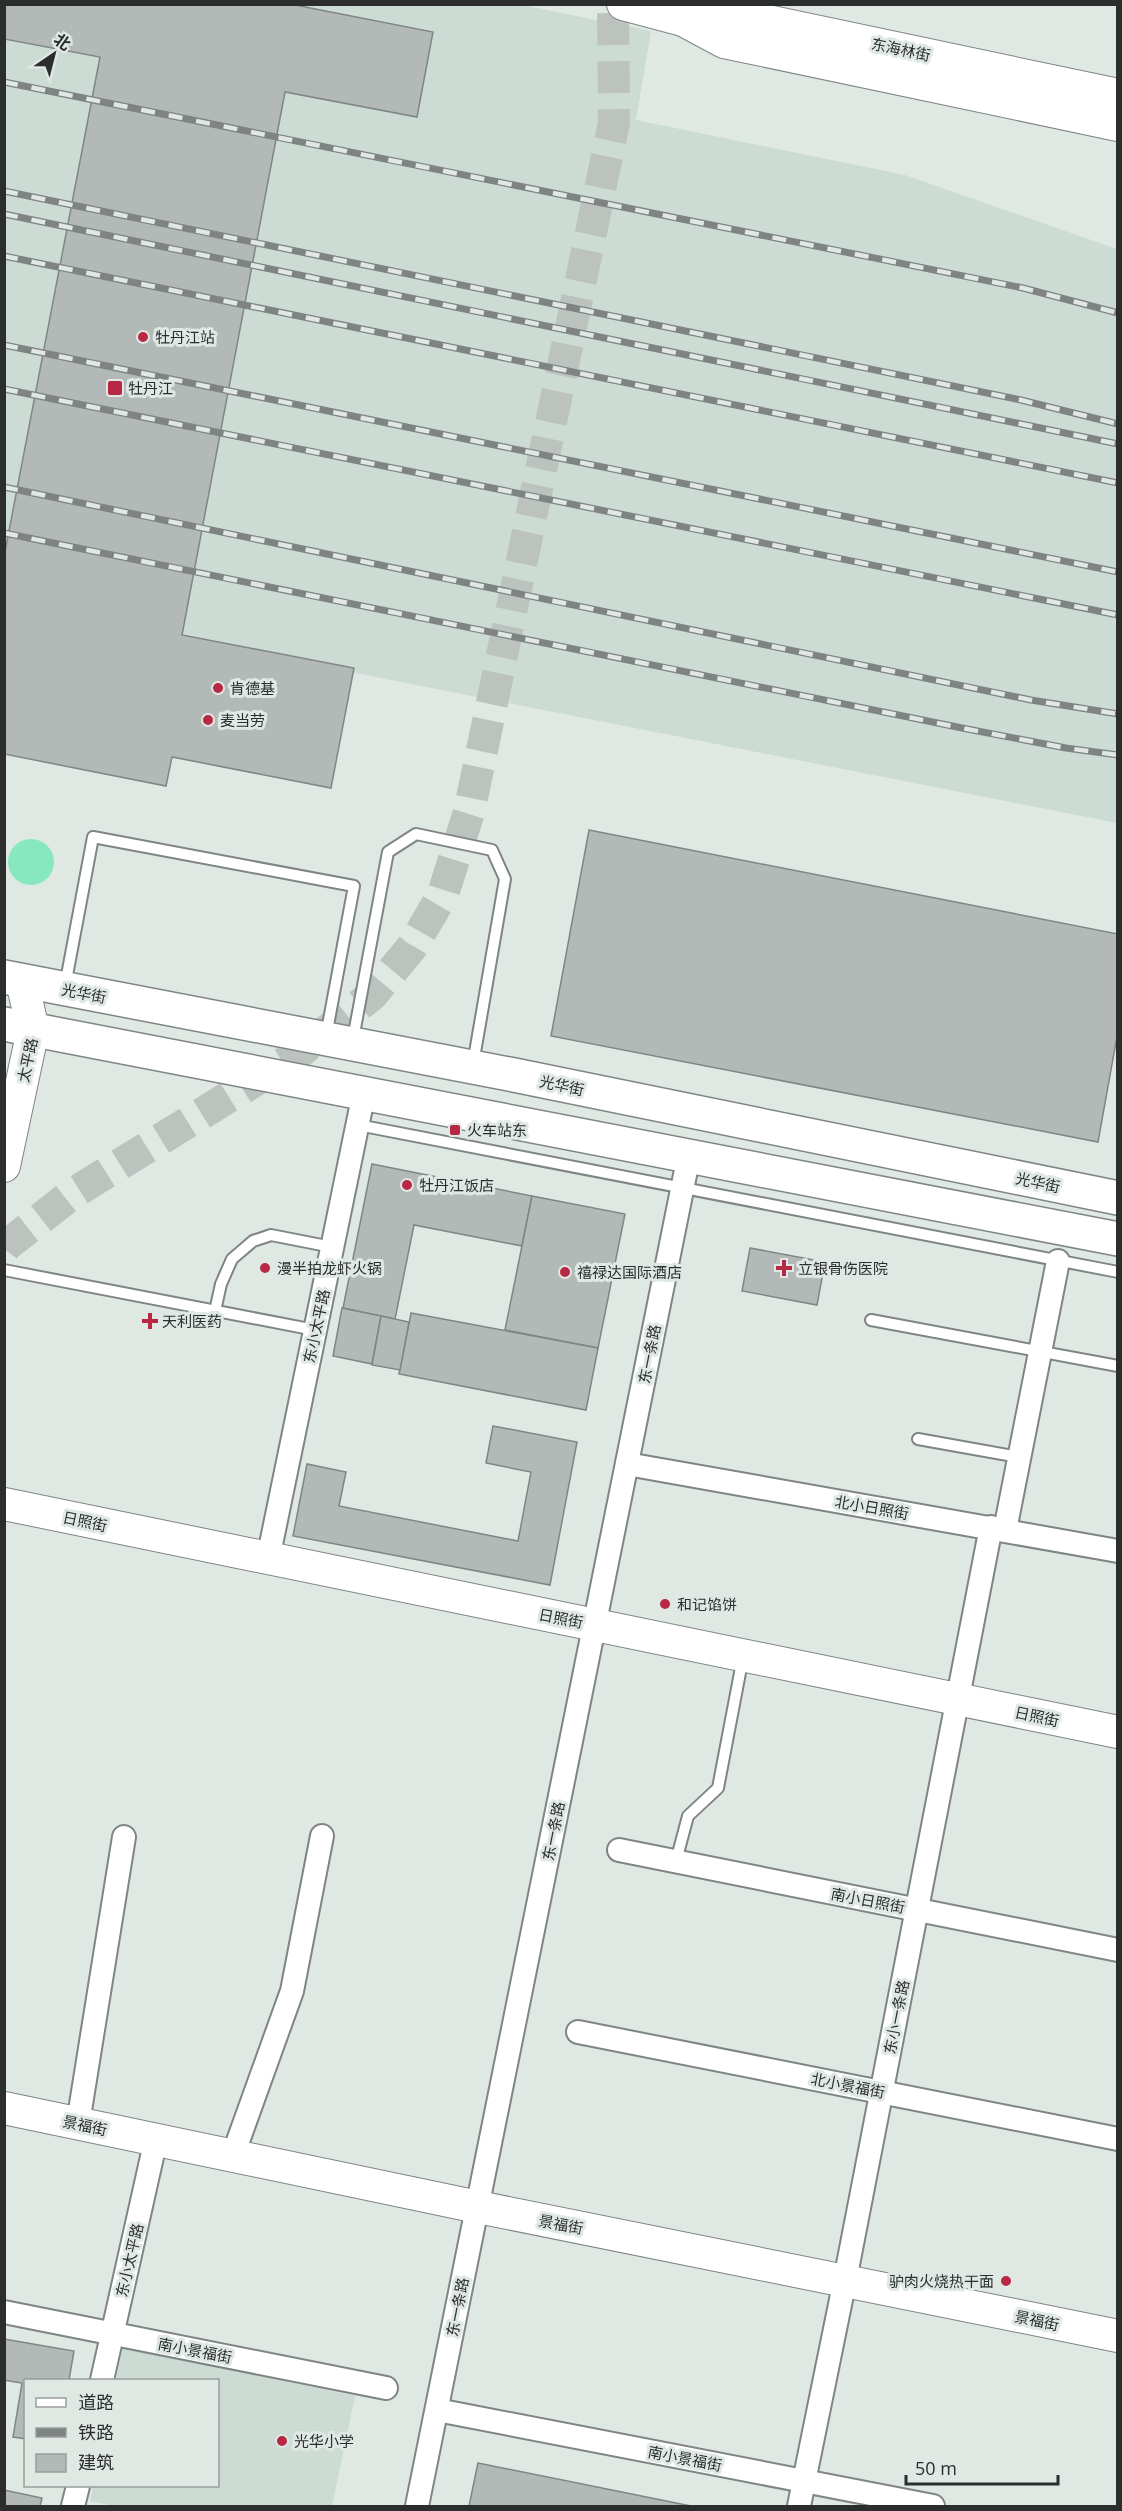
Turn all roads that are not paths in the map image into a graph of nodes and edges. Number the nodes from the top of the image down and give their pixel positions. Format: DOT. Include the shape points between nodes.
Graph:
graph roads {
  1 [pos="623,4"];
  2 [pos="683,20"];
  3 [pos="1118,95"];
  4 [pos="1118,125"];
  5 [pos="10,986"];
  6 [pos="65,990"];
  7 [pos="19,1027"];
  8 [pos="339,1042"];
  9 [pos="472,1067"];
  10 [pos="364,1093"];
  11 [pos="358,1125"];
  12 [pos="689,1155"];
  13 [pos="4,1166"];
  14 [pos="683,1188"];
  15 [pos="1118,1198"];
  16 [pos="1118,1239"];
  17 [pos="332,1247"];
  18 [pos="1058,1261"];
  19 [pos="4,1270"];
  20 [pos="1118,1272"];
  21 [pos="215,1311"];
  22 [pos="871,1320"];
  23 [pos="315,1330"];
  24 [pos="1040,1351"];
  25 [pos="1118,1366"];
  26 [pos="918,1438"];
  27 [pos="1019,1457"];
  28 [pos="627,1464"];
  29 [pos="4,1504"];
  30 [pos="998,1529"];
  31 [pos="1118,1551"];
  32 [pos="268,1559"];
  33 [pos="595,1624"];
  34 [pos="743,1656"];
  35 [pos="957,1700"];
  36 [pos="1118,1732"];
  37 [pos="322,1836"];
  38 [pos="124,1837"];
  39 [pos="620,1850"];
  40 [pos="676,1861"];
  41 [pos="917,1910"];
  42 [pos="1118,1950"];
  43 [pos="578,2032"];
  44 [pos="882,2092"];
  45 [pos="4,2108"];
  46 [pos="78,2123"];
  47 [pos="156,2139"];
  48 [pos="1118,2139"];
  49 [pos="233,2155"];
  50 [pos="478,2207"];
  51 [pos="845,2280"];
  52 [pos="4,2312"];
  53 [pos="113,2334"];
  54 [pos="1118,2337"];
  55 [pos="102,2379"];
  56 [pos="386,2388"];
  57 [pos="437,2410"];
  58 [pos="804,2481"];
  59 [pos="78,2487"];
  60 [pos="73,2506"];
  61 [pos="417,2506"];
  62 [pos="799,2506"];
  63 [pos="933,2506"];
  1 -- 2 [label="street"];
  2 -- 3 [label="street, 东海林街" via="729,13"];
  2 -- 4 [label="street" via="724,42"];
  5 -- 6 [label="highway, 光华街"];
  5 -- 7 [label="street, 太平路"];
  6 -- 8 [label="highway, 光华街"];
  6 -- 8 [label="lane" via="93,837 354,886"];
  7 -- 10 [label="highway"];
  7 -- 13 [label="street, 太平路"];
  8 -- 9 [label="highway, 光华街"];
  8 -- 9 [label="lane" via="388,852 416,834 492,850 505,879"];
  9 -- 15 [label="highway, 光华街"];
  10 -- 11 [label="street, 东小太平路"];
  10 -- 12 [label="highway"];
  11 -- 14 [label="lane"];
  11 -- 17 [label="street, 东小太平路"];
  12 -- 14 [label="street, 东一条路"];
  12 -- 16 [label="highway"];
  14 -- 18 [label="lane"];
  14 -- 28 [label="street, 东一条路"];
  17 -- 21 [label="lane" via="271,1235 253,1241 232,1259"];
  17 -- 23 [label="street, 东小太平路"];
  18 -- 20 [label="lane"];
  18 -- 24 [label="street, 东小一条路"];
  19 -- 21 [label="lane"];
  21 -- 23 [label="lane"];
  22 -- 24 [label="lane"];
  23 -- 32 [label="street, 东小太平路"];
  24 -- 25 [label="lane"];
  24 -- 27 [label="street, 东小一条路"];
  26 -- 27 [label="lane"];
  27 -- 30 [label="street, 东小一条路"];
  28 -- 30 [label="street, 北小日照街"];
  28 -- 33 [label="street, 东一条路"];
  29 -- 32 [label="street, 日照街"];
  30 -- 31 [label="street, 北小日照街"];
  30 -- 35 [label="street, 东小一条路"];
  32 -- 33 [label="street, 日照街"];
  33 -- 34 [label="street, 日照街"];
  33 -- 50 [label="street, 东一条路"];
  34 -- 35 [label="street, 日照街"];
  34 -- 40 [label="lane" via="718,1788 688,1816"];
  35 -- 36 [label="street, 日照街"];
  35 -- 41 [label="street, 东小一条路"];
  37 -- 49 [label="street" via="292,1991"];
  38 -- 46 [label="street"];
  39 -- 40 [label="street, 南小日照街"];
  40 -- 41 [label="street, 南小日照街"];
  41 -- 42 [label="street, 南小日照街"];
  41 -- 44 [label="street, 东小一条路"];
  43 -- 44 [label="street, 北小景福街"];
  44 -- 48 [label="street, 北小景福街"];
  44 -- 51 [label="street, 东小一条路"];
  45 -- 46 [label="street, 景福街"];
  46 -- 47 [label="street, 景福街"];
  47 -- 49 [label="street, 景福街"];
  47 -- 53 [label="street, 东小太平路"];
  49 -- 50 [label="street, 景福街"];
  50 -- 51 [label="street, 景福街"];
  50 -- 57 [label="street, 东一条路"];
  51 -- 54 [label="street, 景福街"];
  51 -- 58 [label="street, 东小一条路"];
  52 -- 53 [label="street, 南小景福街"];
  53 -- 55 [label="street, 东小太平路"];
  53 -- 56 [label="street, 南小景福街"];
  57 -- 58 [label="street, 南小景福街"];
  57 -- 61 [label="street, 东一条路"];
  58 -- 62 [label="street, 东小一条路"];
  58 -- 63 [label="street, 南小景福街"];
  59 -- 60 [label="street"];
}
